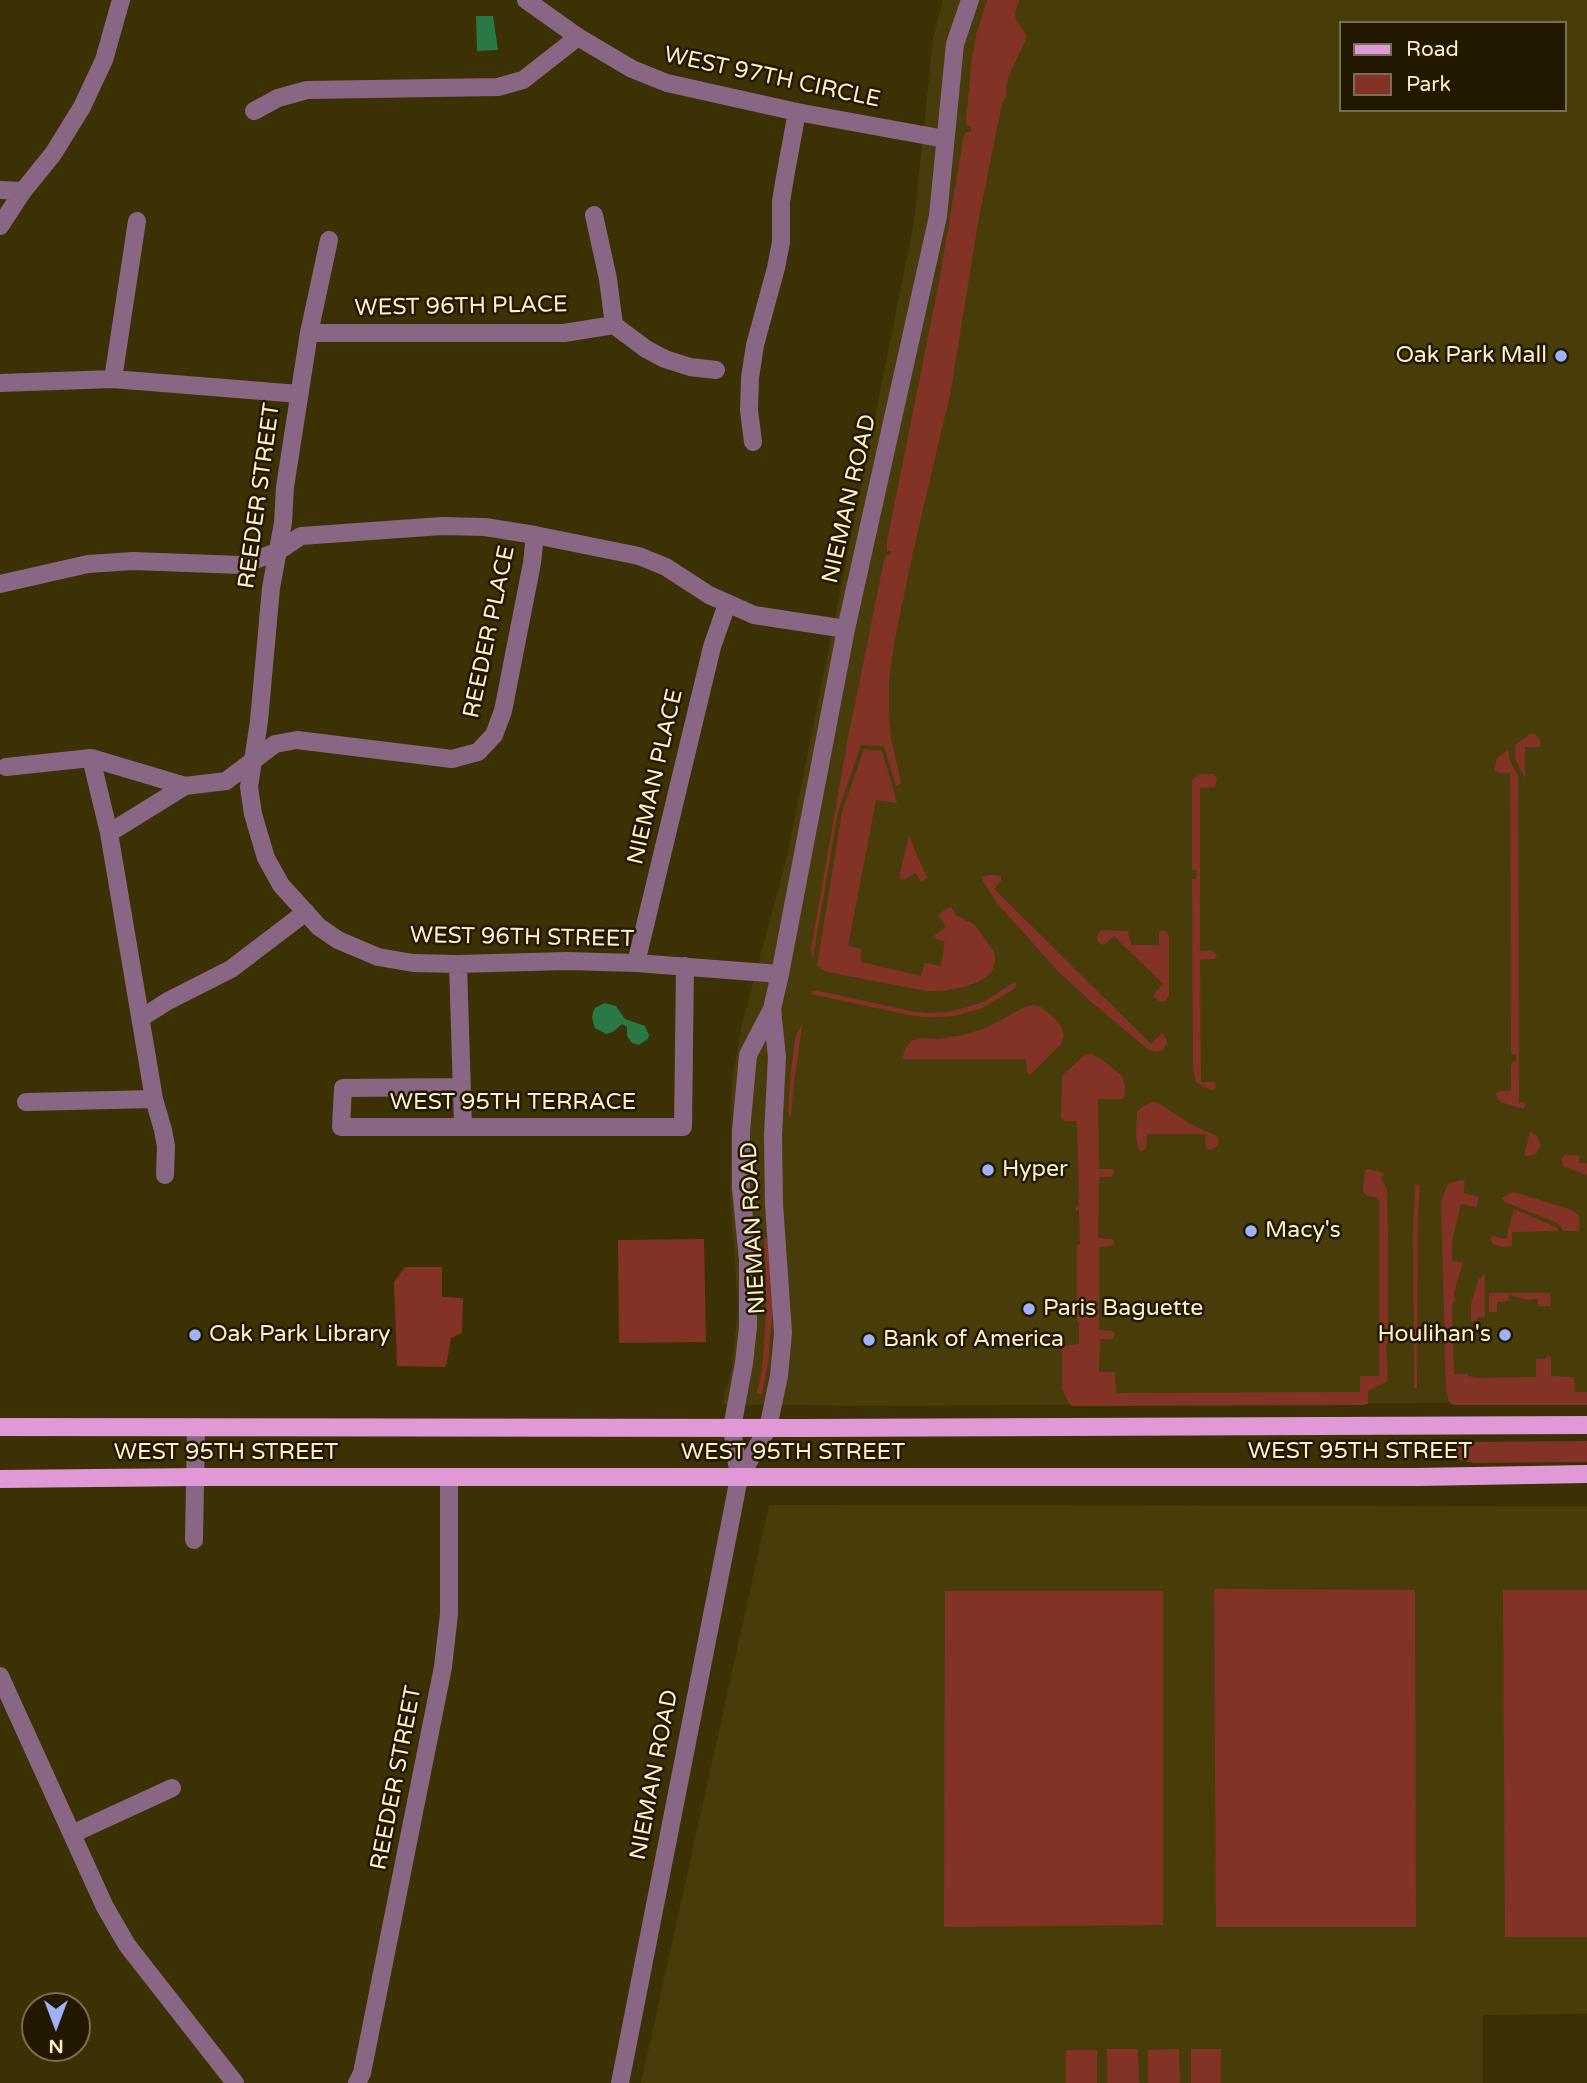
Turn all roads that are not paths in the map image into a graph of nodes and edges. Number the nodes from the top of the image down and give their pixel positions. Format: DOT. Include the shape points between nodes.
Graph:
graph roads {
  1 [pos="121,0"];
  2 [pos="526,0"];
  3 [pos="970,0"];
  4 [pos="578,37"];
  5 [pos="254,111"];
  6 [pos="797,112"];
  7 [pos="945,138"];
  8 [pos="0,190"];
  9 [pos="23,191"];
  10 [pos="594,215"];
  11 [pos="137,221"];
  12 [pos="0,226"];
  13 [pos="329,240"];
  14 [pos="614,325"];
  15 [pos="309,333"];
  16 [pos="716,370"];
  17 [pos="113,379"];
  18 [pos="0,383"];
  19 [pos="299,394"];
  20 [pos="753,442"];
  21 [pos="535,535"];
  22 [pos="277,552"];
  23 [pos="0,584"];
  24 [pos="727,604"];
  25 [pos="846,629"];
  26 [pos="91,758"];
  27 [pos="253,761"];
  28 [pos="6,767"];
  29 [pos="185,786"];
  30 [pos="109,833"];
  31 [pos="306,912"];
  32 [pos="636,963"];
  33 [pos="458,964"];
  34 [pos="685,966"];
  35 [pos="780,974"];
  36 [pos="772,1009"];
  37 [pos="141,1018"];
  38 [pos="462,1087"];
  39 [pos="154,1099"];
  40 [pos="26,1102"];
  41 [pos="463,1126"];
  42 [pos="165,1175"];
  43 [pos="1587,1424"];
  44 [pos="0,1427"];
  45 [pos="196,1427"];
  46 [pos="732,1428"];
  47 [pos="768,1428"];
  48 [pos="1587,1474"];
  49 [pos="195,1477"];
  50 [pos="449,1478"];
  51 [pos="739,1478"];
  52 [pos="0,1479"];
  53 [pos="194,1540"];
  54 [pos="0,1676"];
  55 [pos="172,1788"];
  56 [pos="72,1834"];
  57 [pos="235,2083"];
  58 [pos="357,2083"];
  59 [pos="620,2083"];
  1 -- 9 [label="street" via="104,60 82,107"];
  2 -- 4 [label="street, WEST 97TH CIRCLE"];
  3 -- 7 [label="street, NIEMAN ROAD" via="955,44"];
  4 -- 5 [label="street" via="523,80 498,87 307,90"];
  4 -- 6 [label="street, WEST 97TH CIRCLE" via="632,69 667,83"];
  6 -- 7 [label="street, WEST 97TH CIRCLE"];
  6 -- 20 [label="street" via="781,202 781,242 750,378"];
  7 -- 25 [label="street, NIEMAN ROAD" via="938,216"];
  8 -- 9 [label="street"];
  9 -- 12 [label="street"];
  10 -- 14 [label="street"];
  11 -- 17 [label="street"];
  13 -- 15 [label="street, REEDER STREET"];
  14 -- 15 [label="street, WEST 96TH PLACE" via="564,333"];
  14 -- 16 [label="street" via="665,359"];
  15 -- 19 [label="street, REEDER STREET"];
  17 -- 18 [label="street"];
  17 -- 19 [label="street"];
  19 -- 22 [label="street, REEDER STREET"];
  21 -- 22 [label="street" via="442,526 301,536"];
  21 -- 24 [label="street" via="639,556"];
  21 -- 27 [label="street, REEDER PLACE" via="503,711 494,735 478,752 452,760 297,740 275,744"];
  22 -- 23 [label="street" via="241,565 88,564"];
  22 -- 27 [label="street, REEDER STREET"];
  24 -- 25 [label="street" via="754,615"];
  24 -- 32 [label="street, NIEMAN PLACE" via="712,647"];
  25 -- 35 [label="street, NIEMAN ROAD"];
  26 -- 28 [label="street"];
  26 -- 29 [label="street"];
  26 -- 30 [label="street"];
  27 -- 29 [label="street" via="226,781"];
  27 -- 31 [label="street, REEDER STREET" via="249,787 266,858 281,885"];
  29 -- 30 [label="street"];
  30 -- 37 [label="street"];
  31 -- 33 [label="street, WEST 96TH STREET" via="338,940 378,957 413,964"];
  31 -- 37 [label="street" via="231,969"];
  32 -- 33 [label="street, WEST 96TH STREET"];
  32 -- 34 [label="street, WEST 96TH STREET"];
  33 -- 38 [label="street"];
  34 -- 35 [label="street, WEST 96TH STREET"];
  34 -- 41 [label="street, WEST 95TH TERRACE" via="683,1128"];
  35 -- 36 [label="street, NIEMAN ROAD"];
  36 -- 46 [label="street, NIEMAN ROAD" via="748,1055 741,1131 748,1327"];
  36 -- 47 [label="street, NIEMAN ROAD" via="777,1057 774,1203 783,1333"];
  37 -- 39 [label="street"];
  38 -- 41 [label="street"];
  38 -- 41 [label="street, WEST 95TH TERRACE" via="342,1088 341,1128"];
  39 -- 40 [label="street"];
  39 -- 42 [label="street" via="166,1146"];
  43 -- 47 [label="main road, WEST 95TH STREET"];
  44 -- 45 [label="main road, WEST 95TH STREET"];
  45 -- 46 [label="main road, WEST 95TH STREET"];
  45 -- 49 [label="street"];
  46 -- 47 [label="main road, WEST 95TH STREET"];
  46 -- 51 [label="street, NIEMAN ROAD"];
  47 -- 51 [label="street, NIEMAN ROAD"];
  48 -- 51 [label="main road, WEST 95TH STREET"];
  49 -- 50 [label="main road, WEST 95TH STREET"];
  49 -- 52 [label="main road, WEST 95TH STREET"];
  49 -- 53 [label="street"];
  50 -- 51 [label="main road, WEST 95TH STREET"];
  50 -- 58 [label="street, REEDER STREET" via="449,1614 443,1667"];
  51 -- 59 [label="street, NIEMAN ROAD"];
  54 -- 56 [label="street"];
  55 -- 56 [label="street"];
  56 -- 57 [label="street" via="127,1945"];
}
